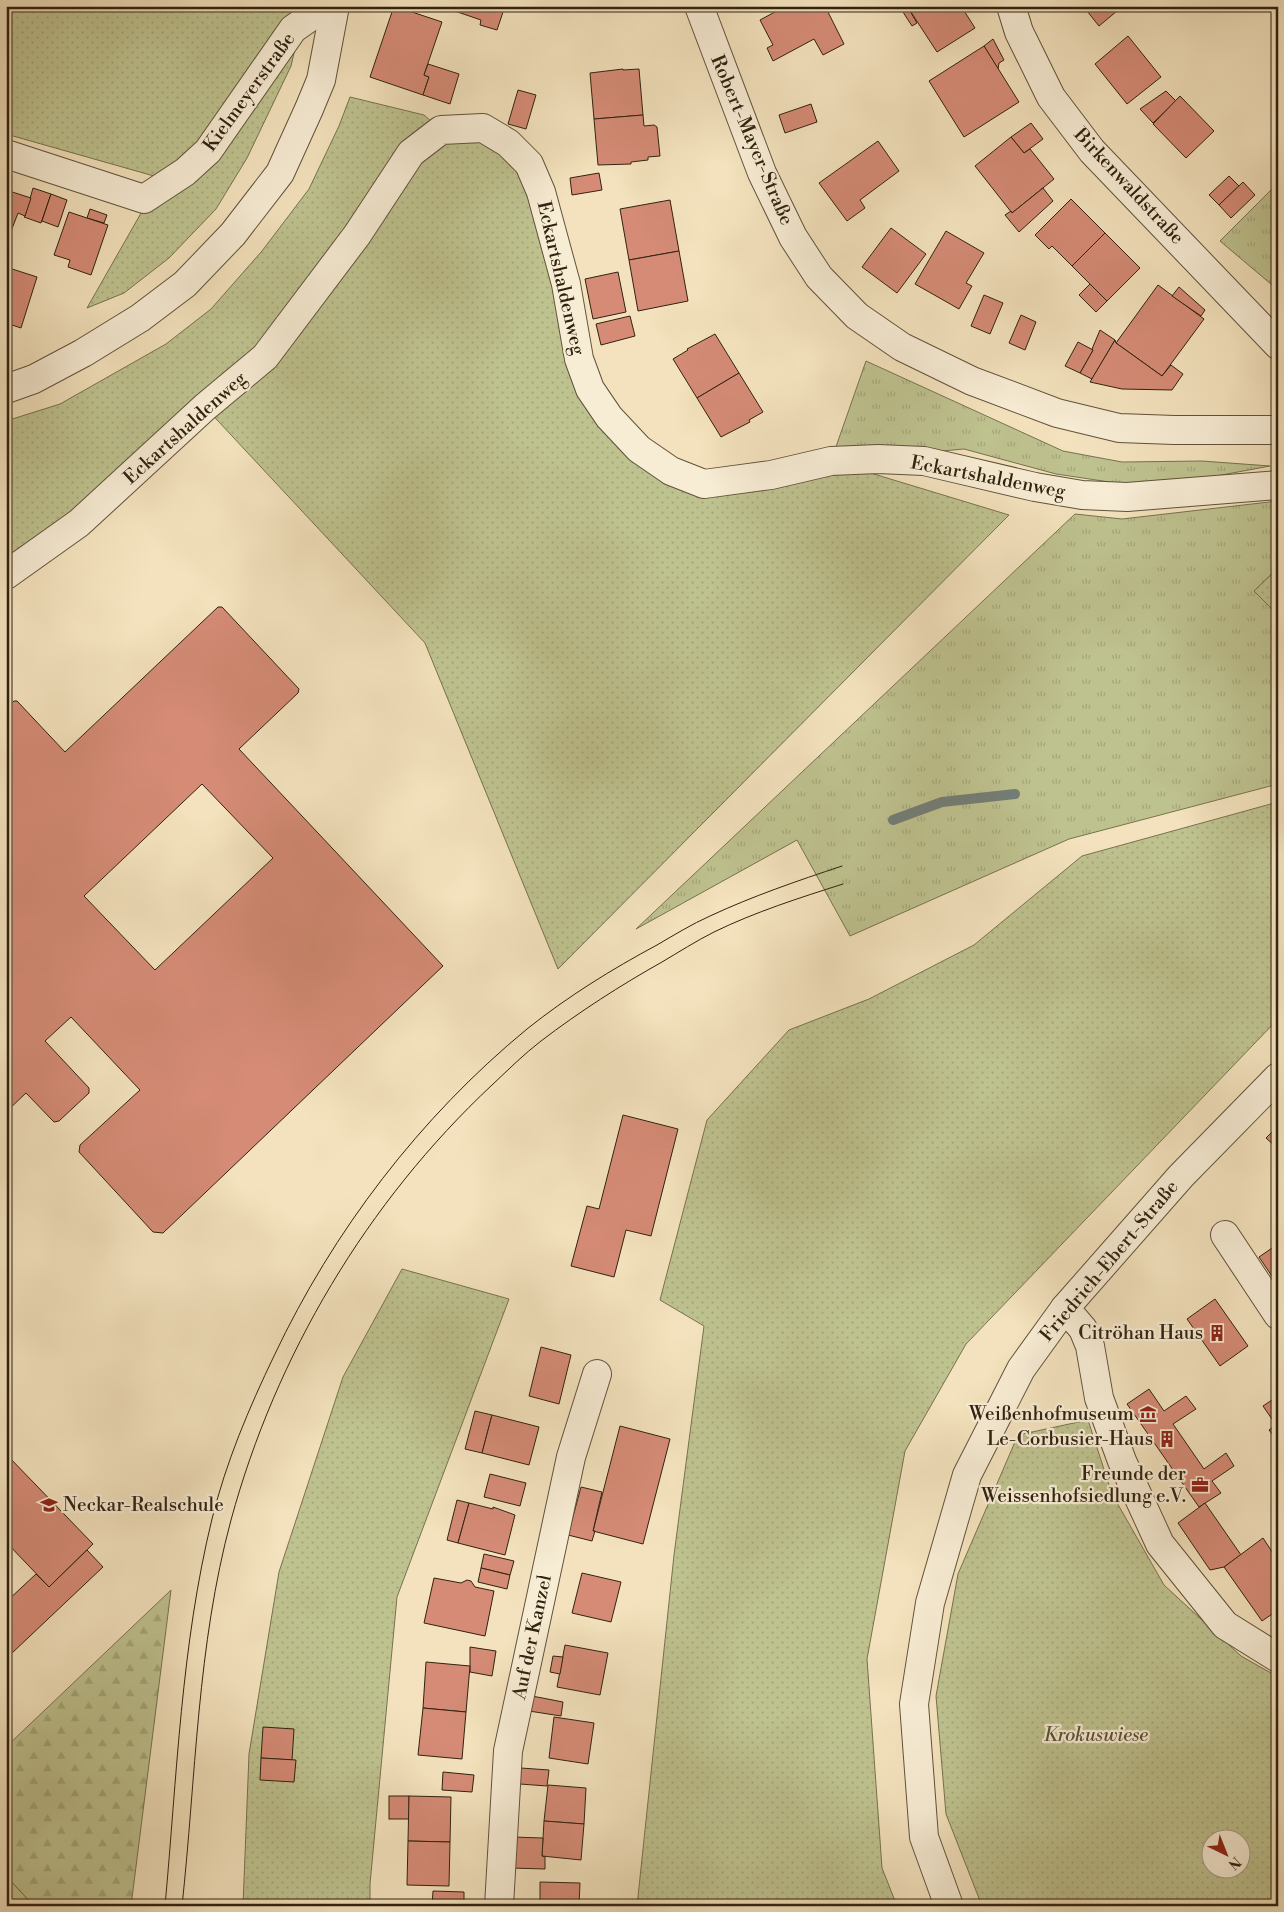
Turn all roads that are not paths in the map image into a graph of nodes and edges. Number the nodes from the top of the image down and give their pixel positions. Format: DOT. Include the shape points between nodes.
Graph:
graph roads {
  1 [pos="326,6"];
  2 [pos="335,6"];
  3 [pos="699,6"];
  4 [pos="1011,6"];
  5 [pos="6,154"];
  6 [pos="1278,345"];
  7 [pos="6,389"];
  8 [pos="1278,430"];
  9 [pos="1278,485"];
  10 [pos="6,576"];
  11 [pos="1278,1076"];
  12 [pos="1225,1235"];
  13 [pos="1065,1308"];
  14 [pos="1278,1315"];
  15 [pos="597,1374"];
  16 [pos="1278,1658"];
  17 [pos="499,1906"];
  18 [pos="949,1906"];
  1 -- 5 [label="street, Kielmeyerstraße" via="294,29 208,150 185,172 144,198"];
  2 -- 7 [label="street" via="321,80 310,109 280,173 233,234 185,284 140,318 34,379"];
  3 -- 8 [label="street, Robert-Mayer-Straße" via="762,172 793,237 819,277 857,316 910,351 972,381 1057,413 1119,428"];
  4 -- 6 [label="street, Birkenwaldstraße" via="1051,97 1092,151"];
  9 -- 10 [label="street, Eckartshaldenweg" via="1127,497 1082,495 924,461 878,459 831,461 770,475 704,484 671,470 639,449 609,417 590,389 579,359 565,279 541,192 529,164 508,143 483,128 441,130 412,153 356,235 265,357 205,407 79,523"];
  11 -- 13 [label="street, Friedrich-Ebert-Straße" via="1181,1176"];
  12 -- 14 [label="street"];
  13 -- 16 [label="street" via="1083,1329 1090,1346 1099,1398 1122,1461 1160,1544 1225,1626"];
  13 -- 18 [label="street, Friedrich-Ebert-Straße" via="1021,1369 967,1475 930,1603 914,1704 924,1837"];
  15 -- 17 [label="street, Auf der Kanzel" via="571,1457 508,1751"];
}
